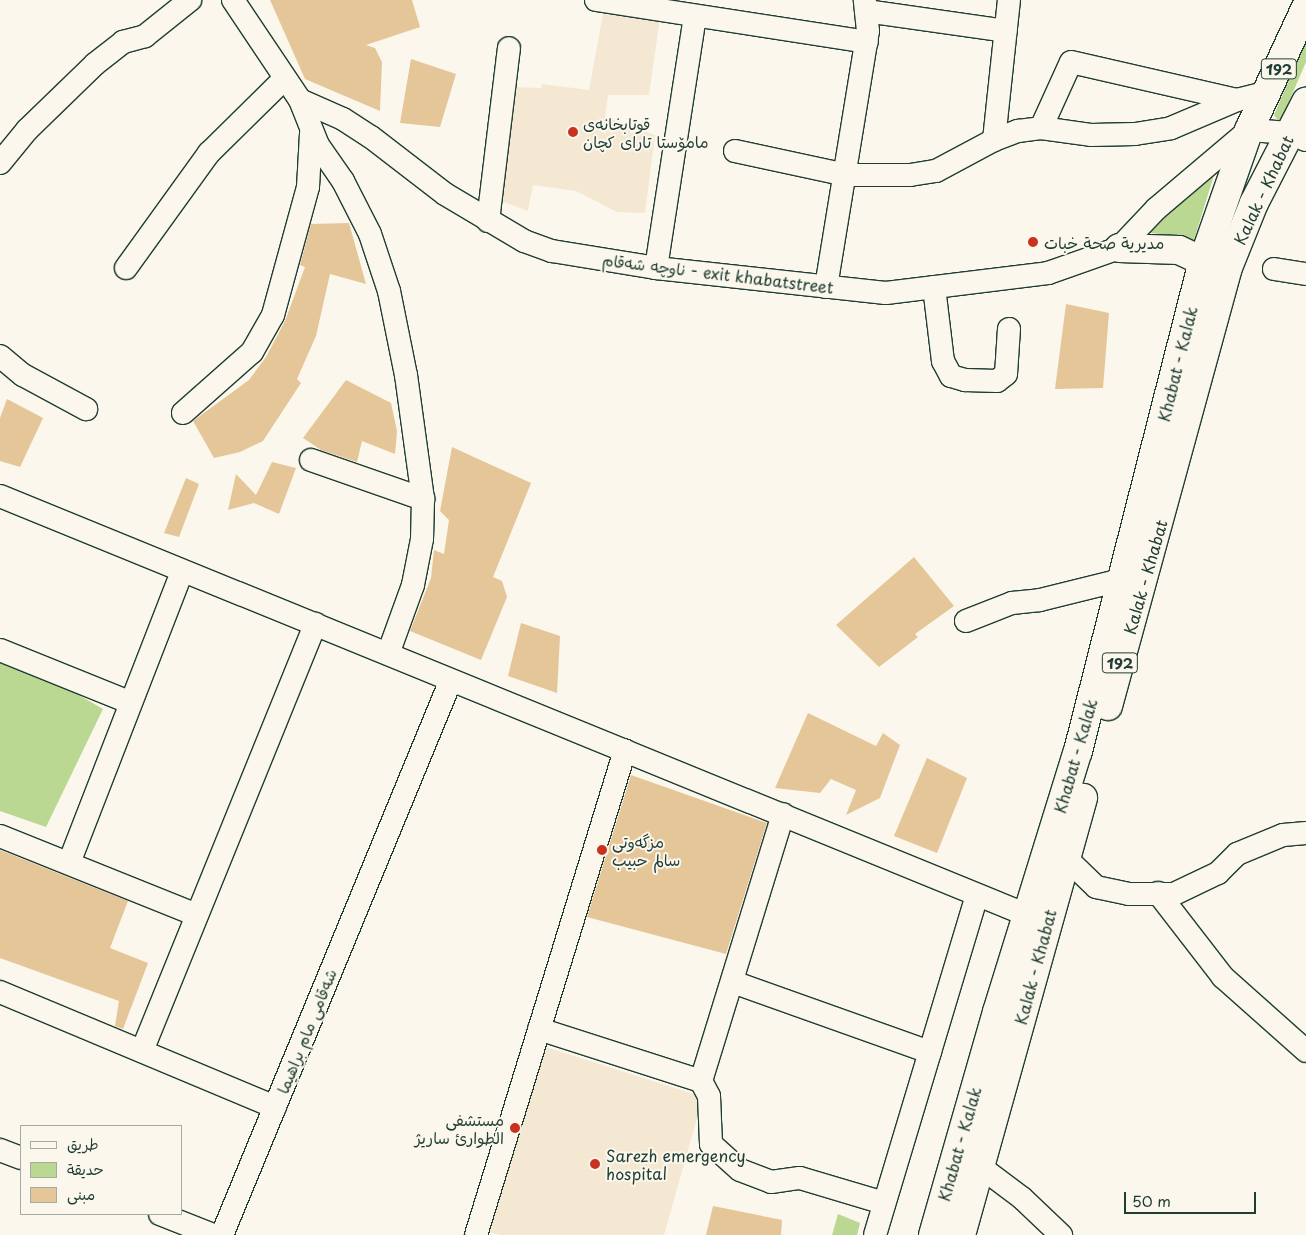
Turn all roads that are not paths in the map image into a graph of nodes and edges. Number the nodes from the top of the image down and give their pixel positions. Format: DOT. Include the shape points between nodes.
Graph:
graph roads {
  1 [pos="190,0"];
  2 [pos="234,0"];
  3 [pos="596,0"];
  4 [pos="1009,0"];
  5 [pos="866,6"];
  6 [pos="1306,7"];
  7 [pos="688,10"];
  8 [pos="1006,31"];
  9 [pos="867,42"];
  10 [pos="509,48"];
  11 [pos="284,79"];
  12 [pos="1269,92"];
  13 [pos="300,100"];
  14 [pos="1237,100"];
  15 [pos="1306,102"];
  16 [pos="310,127"];
  17 [pos="1041,128"];
  18 [pos="1249,130"];
  19 [pos="1298,137"];
  20 [pos="994,140"];
  21 [pos="734,151"];
  22 [pos="0,163"];
  23 [pos="846,175"];
  24 [pos="488,221"];
  25 [pos="1119,248"];
  26 [pos="1203,261"];
  27 [pos="126,268"];
  28 [pos="656,268"];
  29 [pos="1274,269"];
  30 [pos="1306,274"];
  31 [pos="826,287"];
  32 [pos="934,287"];
  33 [pos="1009,329"];
  34 [pos="0,356"];
  35 [pos="86,409"];
  36 [pos="183,413"];
  37 [pos="311,460"];
  38 [pos="0,496"];
  39 [pos="424,498"];
  40 [pos="182,572"];
  41 [pos="1121,580"];
  42 [pos="966,621"];
  43 [pos="315,624"];
  44 [pos="0,650"];
  45 [pos="388,654"];
  46 [pos="452,680"];
  47 [pos="131,703"];
  48 [pos="625,750"];
  49 [pos="782,814"];
  50 [pos="1306,833"];
  51 [pos="0,836"];
  52 [pos="1066,858"];
  53 [pos="69,863"];
  54 [pos="1158,893"];
  55 [pos="977,894"];
  56 [pos="197,915"];
  57 [pos="1027,915"];
  58 [pos="733,982"];
  59 [pos="0,992"];
  60 [pos="539,1029"];
  61 [pos="1306,1050"];
  62 [pos="142,1051"];
  63 [pos="930,1052"];
  64 [pos="701,1082"];
  65 [pos="275,1107"];
  66 [pos="0,1150"];
  67 [pos="20,1158"];
  68 [pos="982,1168"];
  69 [pos="884,1203"];
  70 [pos="163,1215"];
  71 [pos="213,1235"];
  72 [pos="222,1235"];
  73 [pos="476,1235"];
  74 [pos="875,1235"];
  75 [pos="933,1235"];
  76 [pos="961,1235"];
  77 [pos="1061,1235"];
  1 -- 22 [label="street" via="145,36 123,42 95,64 27,130"];
  2 -- 11 [label="street, ناوچە شەقام - exit khabatstreet"];
  3 -- 7 [label="street"];
  4 -- 8 [label="street"];
  5 -- 8 [label="street"];
  5 -- 9 [label="street"];
  6 -- 12 [label="main road, 192"];
  7 -- 9 [label="street"];
  7 -- 28 [label="street"];
  8 -- 20 [label="street"];
  9 -- 23 [label="street"];
  10 -- 24 [label="street"];
  11 -- 13 [label="street, ناوچە شەقام - exit khabatstreet"];
  11 -- 27 [label="street" via="209,153"];
  12 -- 14 [label="street"];
  12 -- 18 [label="main road, 192"];
  13 -- 16 [label="street"];
  13 -- 24 [label="street, ناوچە شەقام - exit khabatstreet" via="350,123 445,194"];
  14 -- 17 [label="street" via="1171,128 1135,134 1091,135"];
  14 -- 17 [label="street" via="1071,62"];
  15 -- 19 [label="main road, Kalak - Khabat / 192"];
  16 -- 36 [label="street" via="312,162 308,187 273,315 252,352"];
  16 -- 39 [label="street" via="355,204 381,263 406,375"];
  17 -- 20 [label="street" via="1018,131"];
  18 -- 19 [label="street"];
  18 -- 25 [label="street, ناوچە شەقام - exit khabatstreet" via="1156,209"];
  18 -- 26 [label="main road, Khabat - Kalak"];
  19 -- 52 [label="main road, Kalak - Khabat / 192" via="1254,202 1228,270"];
  20 -- 23 [label="street" via="936,171 910,176"];
  21 -- 23 [label="street"];
  23 -- 31 [label="street"];
  24 -- 28 [label="street, ناوچە شەقام - exit khabatstreet" via="524,241 552,251"];
  25 -- 26 [label="main road" via="1179,250"];
  25 -- 32 [label="street, ناوچە شەقام - exit khabatstreet" via="1048,273"];
  26 -- 41 [label="main road, Khabat - Kalak"];
  28 -- 31 [label="street, ناوچە شەقام - exit khabatstreet"];
  29 -- 30 [label="street"];
  31 -- 32 [label="street, ناوچە شەقام - exit khabatstreet" via="886,293"];
  32 -- 33 [label="street" via="943,361 951,376 964,380 997,380 1006,374"];
  34 -- 35 [label="street" via="23,375"];
  37 -- 39 [label="street"];
  38 -- 40 [label="street"];
  39 -- 45 [label="street" via="418,568"];
  40 -- 43 [label="street"];
  40 -- 47 [label="street"];
  41 -- 42 [label="street" via="1012,604"];
  41 -- 57 [label="main road, Khabat - Kalak" via="1078,751"];
  43 -- 45 [label="street"];
  43 -- 56 [label="street"];
  44 -- 47 [label="street"];
  45 -- 46 [label="street"];
  46 -- 48 [label="street"];
  46 -- 65 [label="street, شەقامی مام براهیما"];
  47 -- 53 [label="street"];
  48 -- 49 [label="street"];
  48 -- 60 [label="street"];
  49 -- 55 [label="street"];
  49 -- 58 [label="street"];
  50 -- 54 [label="street" via="1267,840 1237,854 1218,873 1194,886 1174,894"];
  51 -- 53 [label="street"];
  52 -- 54 [label="street" via="1096,887 1129,894"];
  52 -- 68 [label="main road, Kalak - Khabat / 192"];
  53 -- 56 [label="street"];
  54 -- 61 [label="street" via="1222,977"];
  55 -- 57 [label="street"];
  55 -- 63 [label="street"];
  56 -- 62 [label="street"];
  57 -- 75 [label="main road, Khabat - Kalak"];
  58 -- 63 [label="street"];
  58 -- 64 [label="street"];
  59 -- 62 [label="street, شەقامی مام براهیما"];
  60 -- 64 [label="street"];
  60 -- 73 [label="street"];
  62 -- 65 [label="street, شەقامی مام براهیما"];
  63 -- 69 [label="street"];
  64 -- 69 [label="street" via="709,1096 711,1144 740,1170 771,1182 800,1178"];
  65 -- 72 [label="street"];
  66 -- 67 [label="street"];
  68 -- 76 [label="main road, Kalak - Khabat / 192"];
  68 -- 77 [label="street" via="1022,1198"];
  69 -- 74 [label="street"];
  70 -- 71 [label="street"];
}
